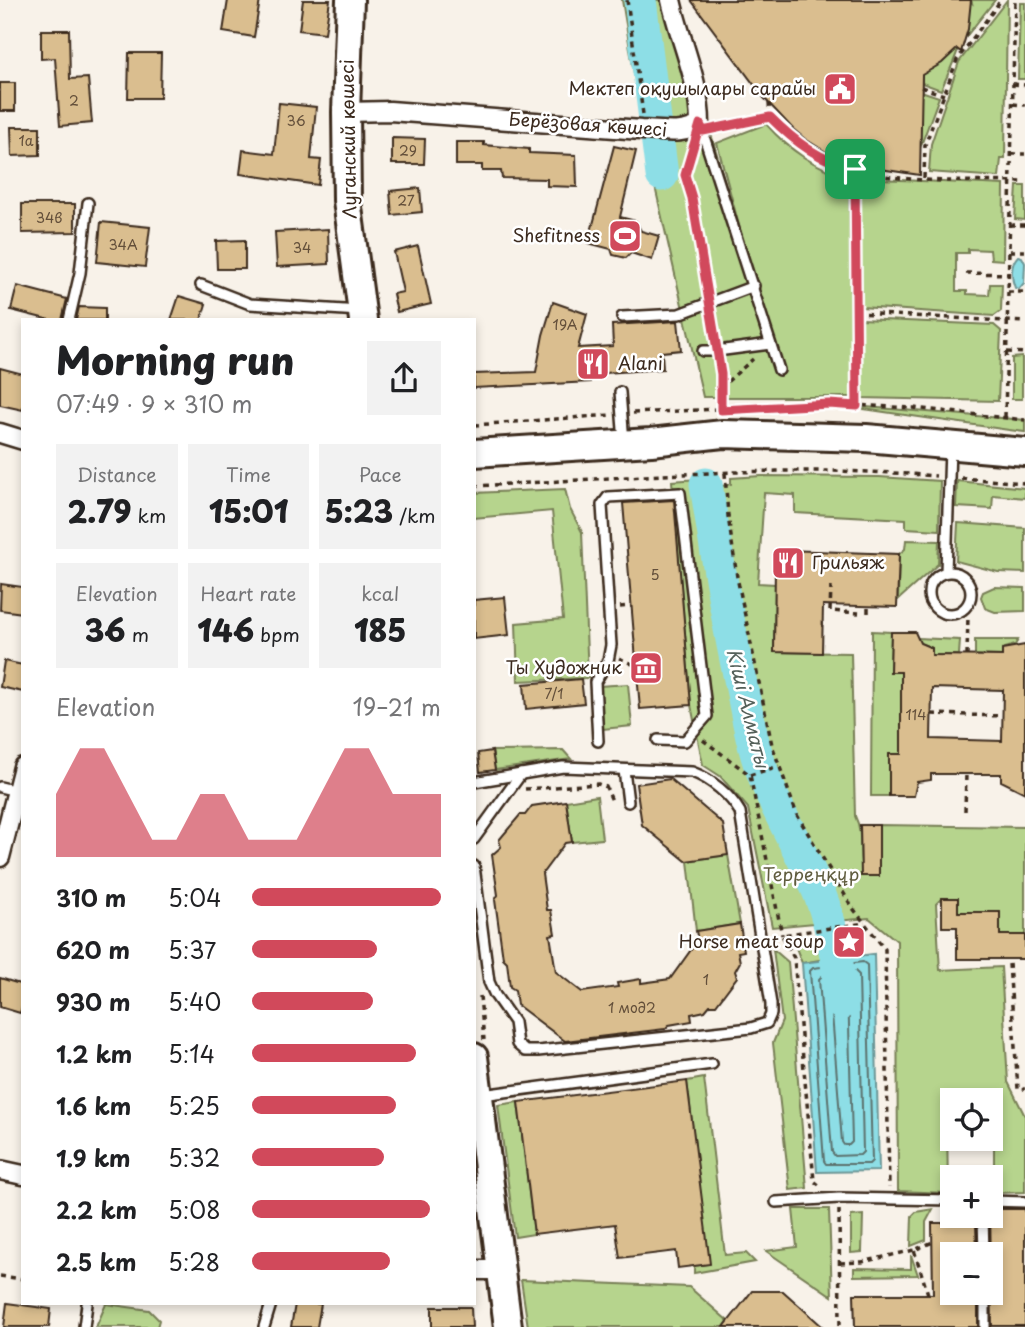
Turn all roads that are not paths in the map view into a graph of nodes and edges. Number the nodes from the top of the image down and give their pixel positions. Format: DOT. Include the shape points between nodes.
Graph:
graph roads {
  1 [pos="350,0"];
  2 [pos="671,0"];
  3 [pos="346,112"];
  4 [pos="702,127"];
  5 [pos="88,203"];
  6 [pos="201,285"];
  7 [pos="754,286"];
  8 [pos="362,316"];
  9 [pos="622,317"];
  10 [pos="69,318"];
  11 [pos="770,344"];
  12 [pos="703,351"];
  13 [pos="779,370"];
  14 [pos="620,392"];
  15 [pos="0,433"];
  16 [pos="21,439"];
  17 [pos="624,443"];
  18 [pos="950,444"];
  19 [pos="1025,452"];
  20 [pos="476,453"];
  21 [pos="946,572"];
  22 [pos="658,740"];
  23 [pos="598,741"];
  24 [pos="21,769"];
  25 [pos="624,770"];
  26 [pos="521,774"];
  27 [pos="476,782"];
  28 [pos="8,789"];
  29 [pos="628,802"];
  30 [pos="476,836"];
  31 [pos="0,857"];
  32 [pos="476,881"];
  33 [pos="480,1055"];
  34 [pos="712,1064"];
  35 [pos="479,1096"];
  36 [pos="0,1170"];
  37 [pos="21,1175"];
  38 [pos="940,1200"];
  39 [pos="1003,1201"];
  40 [pos="776,1202"];
  41 [pos="1025,1202"];
  42 [pos="476,1270"];
  43 [pos="501,1270"];
  44 [pos="87,1305"];
  45 [pos="271,1305"];
  46 [pos="985,1305"];
  47 [pos="84,1327"];
  48 [pos="264,1327"];
  49 [pos="508,1327"];
  50 [pos="985,1327"];
  1 -- 3 [label="street, Луганский көшесі"];
  2 -- 4 [label="street"];
  3 -- 4 [label="street, Берёзовая көшесі" via="390,111 641,130"];
  3 -- 8 [label="street, Луганский көшесі" via="347,200"];
  4 -- 7 [label="lane"];
  5 -- 10 [label="lane"];
  6 -- 8 [label="lane" via="250,304"];
  7 -- 9 [label="lane" via="679,314"];
  7 -- 11 [label="lane"];
  11 -- 12 [label="lane"];
  11 -- 13 [label="lane"];
  14 -- 17 [label="lane"];
  15 -- 16 [label="street"];
  17 -- 18 [label="street" via="723,443 794,436"];
  17 -- 20 [label="street"];
  18 -- 19 [label="street"];
  18 -- 21 [label="lane"];
  21 -- 21 [label="lane" via="933,581 929,594 933,607 952,615 965,609 972,590 964,577"];
  22 -- 23 [label="lane" via="685,741 707,716 680,493 608,497 602,505 611,654 594,682"];
  24 -- 28 [label="street"];
  25 -- 26 [label="lane" via="562,767"];
  25 -- 29 [label="lane"];
  25 -- 32 [label="lane" via="692,772 734,801 740,813 771,1004 767,1023 525,1051 517,1044 514,1022 489,982"];
  26 -- 27 [label="lane"];
  26 -- 30 [label="lane"];
  28 -- 31 [label="street"];
  33 -- 35 [label="street"];
  34 -- 35 [label="lane"];
  35 -- 43 [label="street"];
  36 -- 37 [label="street"];
  38 -- 40 [label="lane"];
  39 -- 41 [label="lane"];
  42 -- 43 [label="street"];
  43 -- 49 [label="street"];
  44 -- 47 [label="lane"];
  45 -- 48 [label="lane"];
  46 -- 50 [label="lane"];
}
